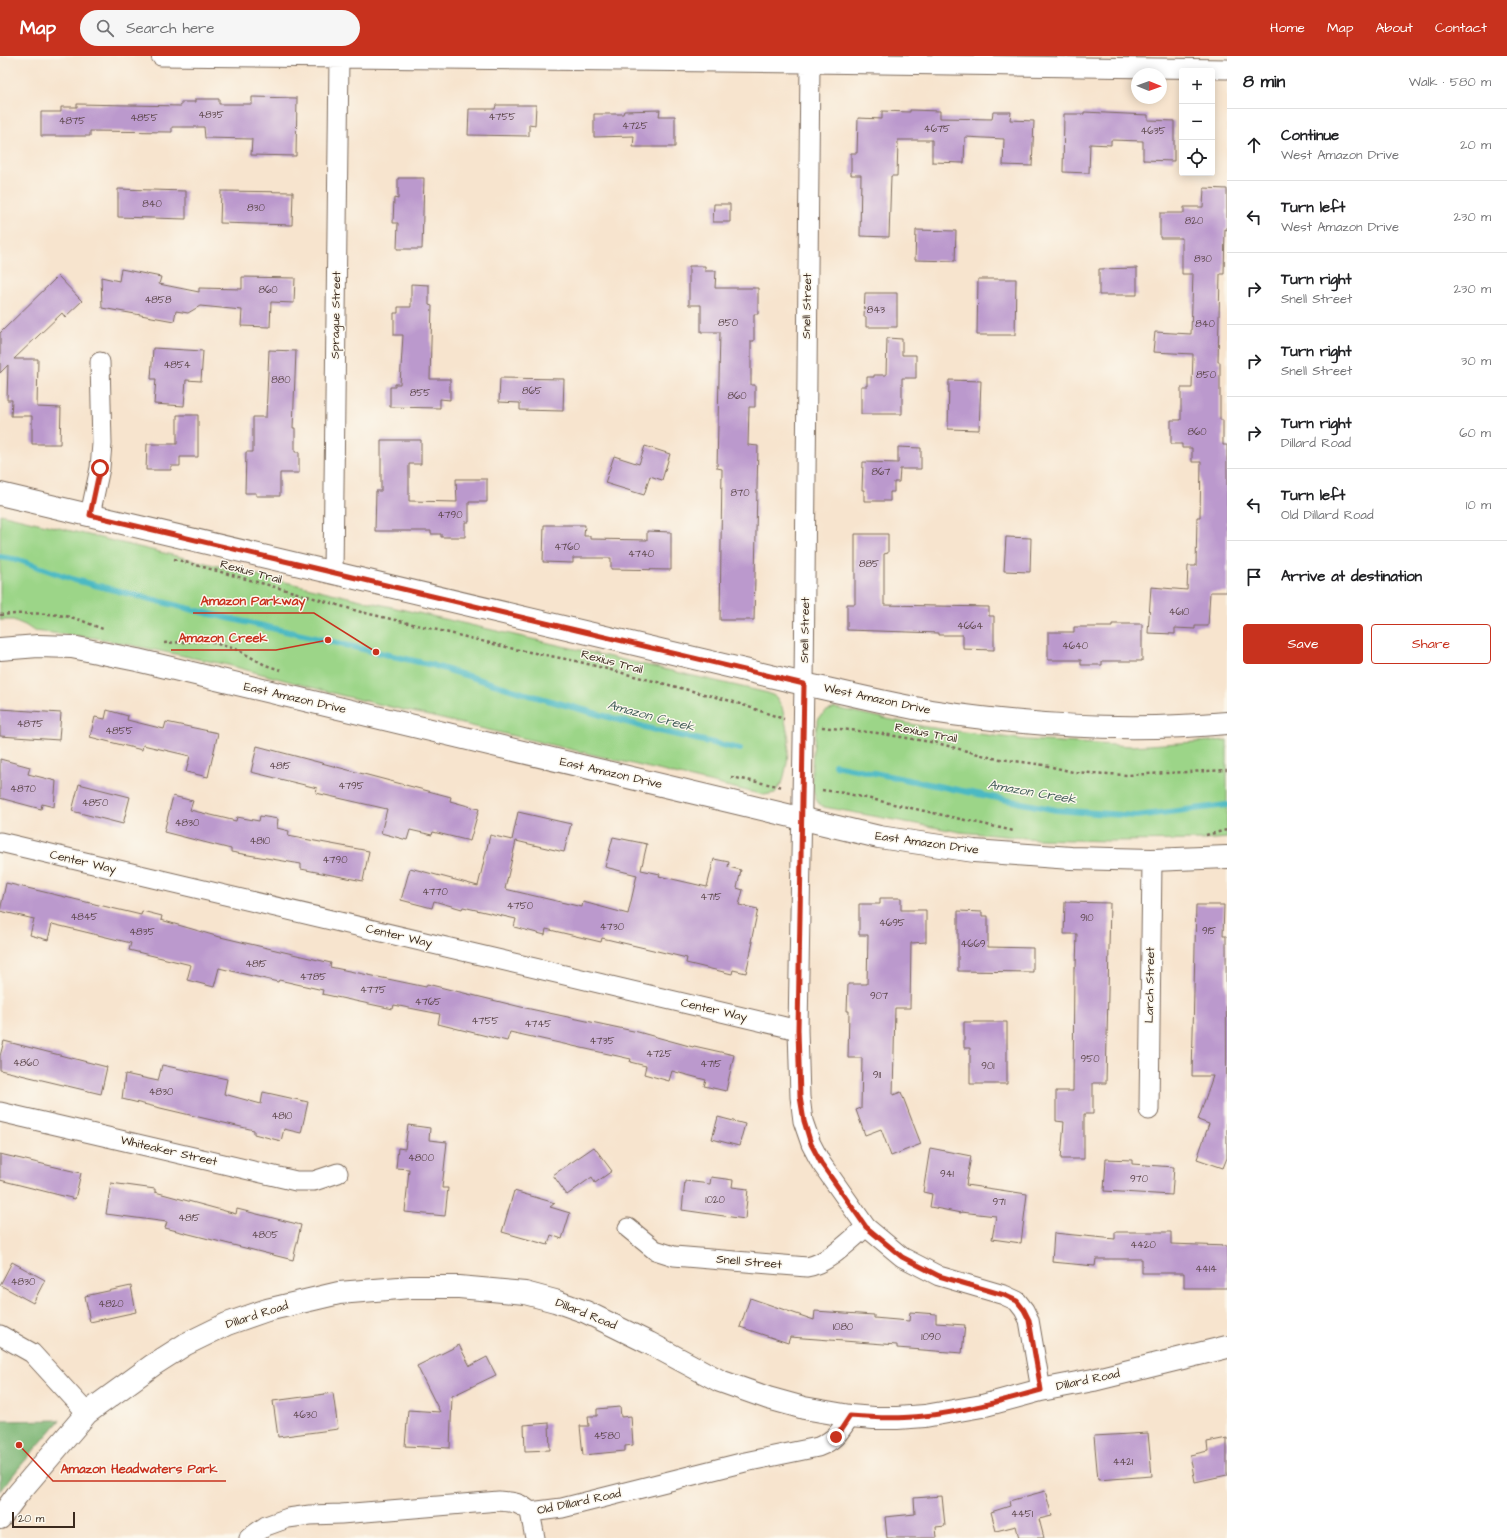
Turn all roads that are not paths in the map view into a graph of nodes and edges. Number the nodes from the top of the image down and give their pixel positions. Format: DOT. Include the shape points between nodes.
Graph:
graph roads {
  1 [pos="161,56"];
  2 [pos="339,57"];
  3 [pos="810,63"];
  4 [pos="1227,69"];
  5 [pos="100,362"];
  6 [pos="0,494"];
  7 [pos="90,515"];
  8 [pos="333,573"];
  9 [pos="0,649"];
  10 [pos="804,684"];
  11 [pos="1227,723"];
  12 [pos="802,819"];
  13 [pos="0,842"];
  14 [pos="1227,857"];
  15 [pos="1152,860"];
  16 [pos="798,1030"];
  17 [pos="1149,1110"];
  18 [pos="0,1112"];
  19 [pos="338,1173"];
  20 [pos="866,1227"];
  21 [pos="628,1228"];
  22 [pos="0,1335"];
  23 [pos="1227,1347"];
  24 [pos="1041,1390"];
  25 [pos="88,1413"];
  26 [pos="850,1416"];
  27 [pos="530,1512"];
  28 [pos="0,1518"];
  29 [pos="249,1538"];
  30 [pos="535,1538"];
  1 -- 2 [label="street"];
  2 -- 3 [label="street"];
  2 -- 8 [label="street, Sprague Street"];
  3 -- 4 [label="street"];
  3 -- 10 [label="street, Snell Street"];
  5 -- 7 [label="street" via="102,444 100,468"];
  6 -- 7 [label="street, West Amazon Drive"];
  7 -- 8 [label="street, West Amazon Drive"];
  8 -- 10 [label="street, West Amazon Drive"];
  9 -- 12 [label="street, East Amazon Drive" via="45,646 101,652"];
  10 -- 11 [label="street, West Amazon Drive" via="930,710 1066,726 1199,726"];
  10 -- 12 [label="street, Snell Street"];
  12 -- 15 [label="street, East Amazon Drive" via="879,837 974,851 1071,858"];
  12 -- 16 [label="street, Snell Street"];
  13 -- 16 [label="street, Center Way"];
  14 -- 15 [label="street, East Amazon Drive"];
  15 -- 17 [label="street, Larch Street"];
  16 -- 20 [label="street, Snell Street" via="800,1097 811,1144 821,1163"];
  18 -- 19 [label="street, Whiteaker Street" via="296,1181 314,1181"];
  20 -- 21 [label="street, Snell Street" via="824,1261 807,1267 674,1256 655,1250"];
  20 -- 24 [label="street, Snell Street" via="902,1257 939,1276 1017,1301 1029,1320"];
  22 -- 25 [label="street" via="32,1353"];
  23 -- 24 [label="street, Dillard Road"];
  24 -- 26 [label="street, Dillard Road" via="982,1406 925,1416"];
  25 -- 26 [label="street, Dillard Road" via="152,1365 186,1344 227,1324 267,1310 339,1293 459,1286 525,1293 556,1301 618,1327 720,1381 804,1408"];
  25 -- 28 [label="street, Dillard Road" via="17,1494"];
  26 -- 27 [label="street, Old Dillard Road" via="836,1437 818,1447 745,1462 562,1508"];
  27 -- 29 [label="street, Old Dillard Road" via="515,1502 499,1501 310,1515 288,1518 266,1526"];
  27 -- 30 [label="street"];
}
